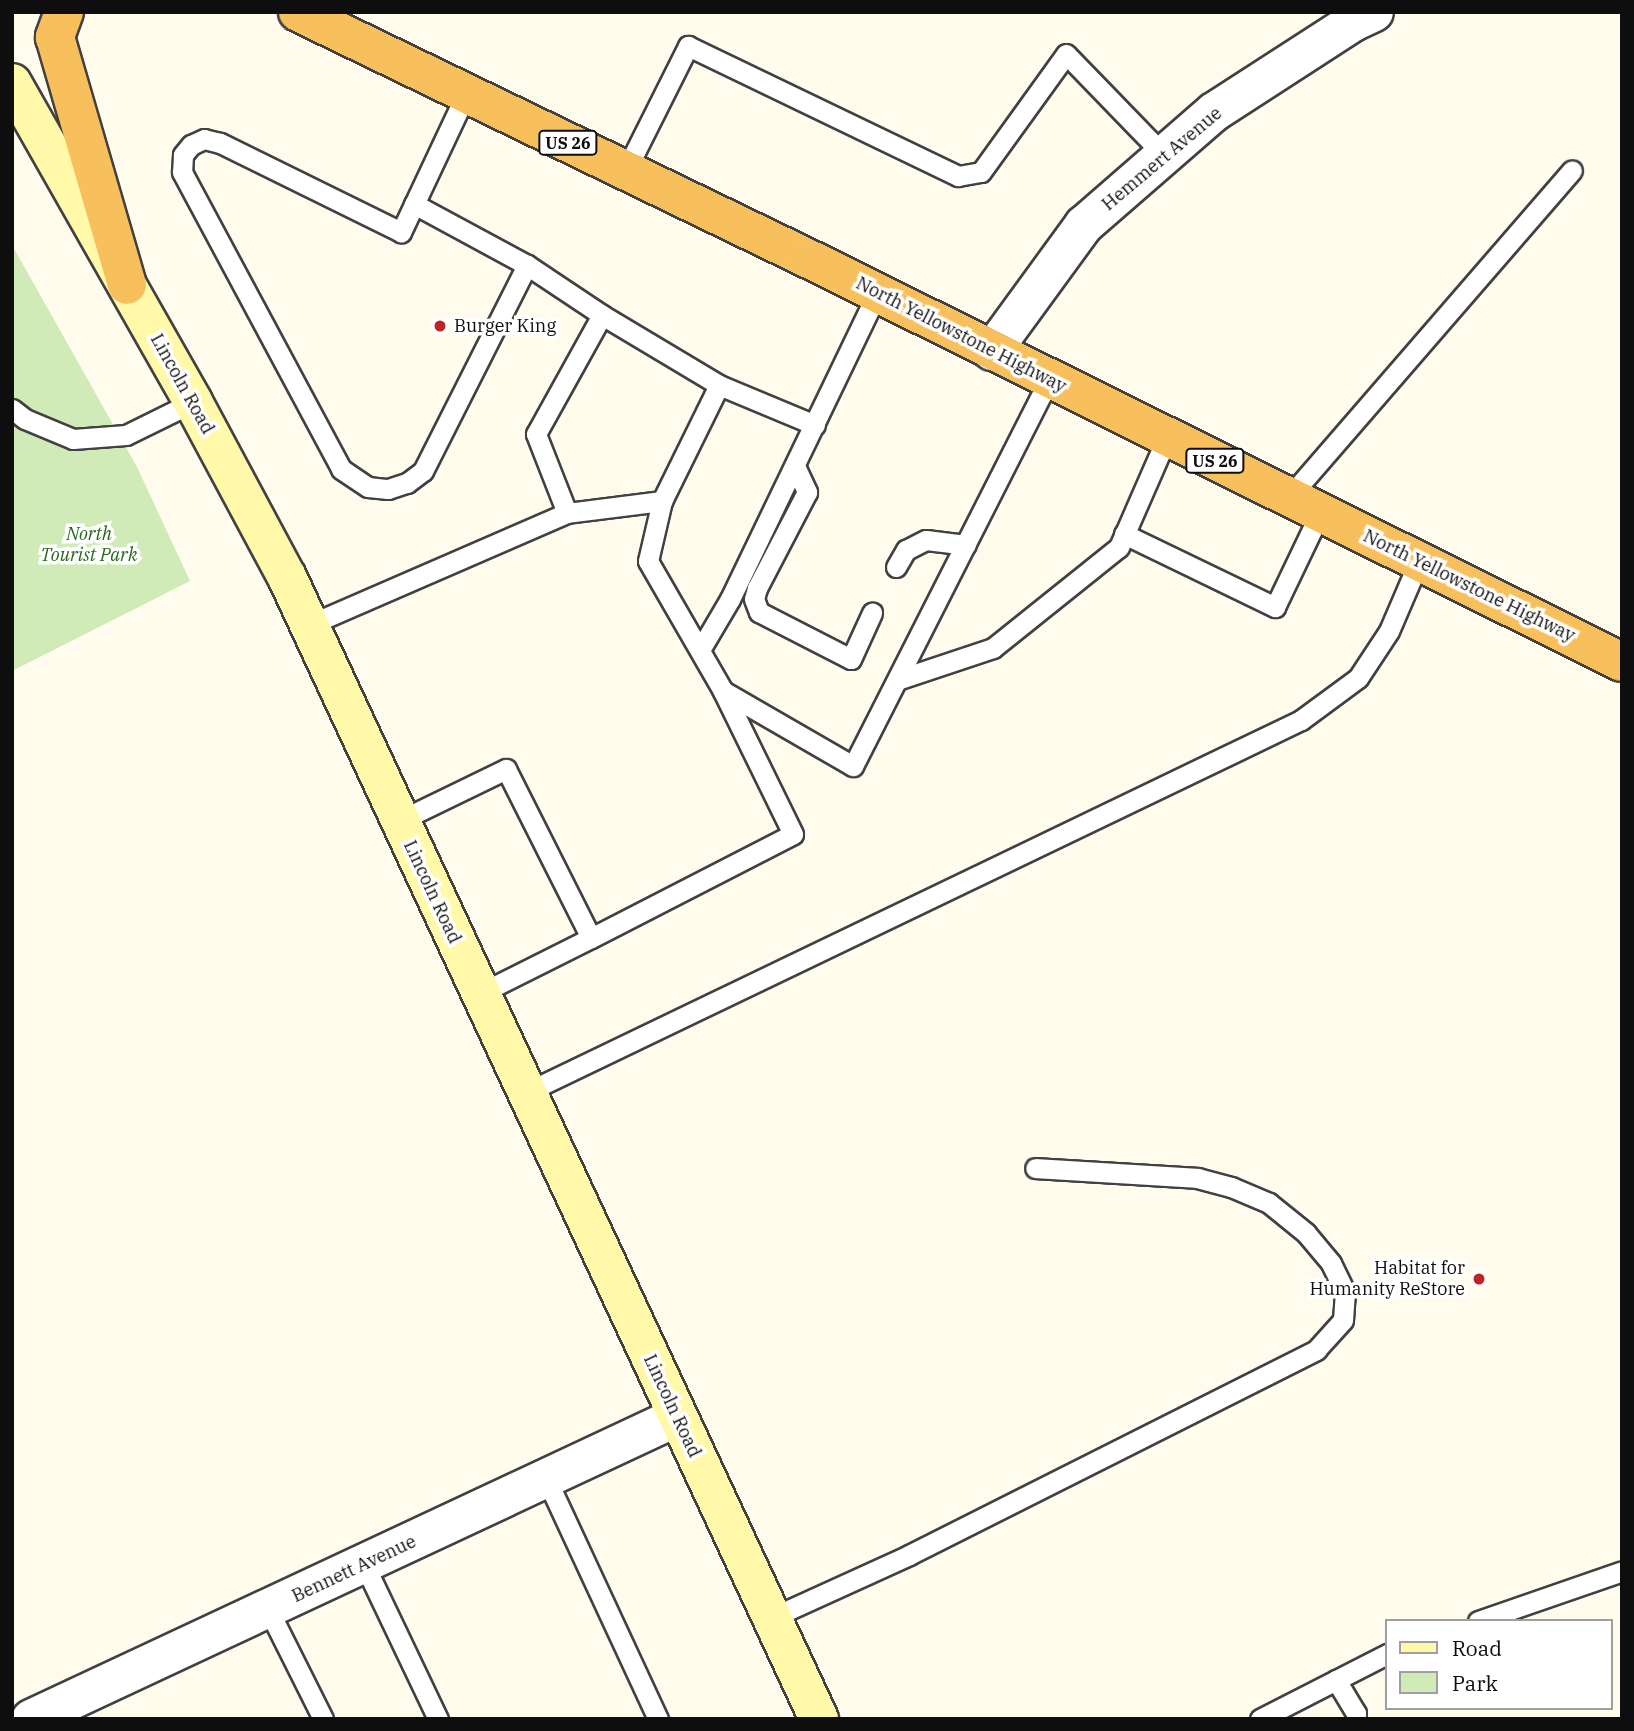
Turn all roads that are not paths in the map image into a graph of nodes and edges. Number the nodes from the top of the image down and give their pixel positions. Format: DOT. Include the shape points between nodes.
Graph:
graph roads {
  1 [pos="64,12"];
  2 [pos="298,12"];
  3 [pos="1374,12"];
  4 [pos="12,83"];
  5 [pos="466,94"];
  6 [pos="1164,155"];
  7 [pos="625,170"];
  8 [pos="1572,170"];
  9 [pos="414,204"];
  10 [pos="527,265"];
  11 [pos="127,285"];
  12 [pos="877,293"];
  13 [pos="602,315"];
  14 [pos="992,351"];
  15 [pos="1049,379"];
  16 [pos="719,385"];
  17 [pos="193,402"];
  18 [pos="12,409"];
  19 [pos="815,425"];
  20 [pos="1167,437"];
  21 [pos="795,466"];
  22 [pos="662,501"];
  23 [pos="1305,505"];
  24 [pos="567,513"];
  25 [pos="1124,534"];
  26 [pos="965,545"];
  27 [pos="1419,561"];
  28 [pos="896,567"];
  29 [pos="872,613"];
  30 [pos="309,625"];
  31 [pos="700,650"];
  32 [pos="1622,662"];
  33 [pos="900,679"];
  34 [pos="723,691"];
  35 [pos="398,821"];
  36 [pos="591,938"];
  37 [pos="479,994"];
  38 [pos="526,1093"];
  39 [pos="1035,1168"];
  40 [pos="677,1417"];
  41 [pos="547,1480"];
  42 [pos="364,1564"];
  43 [pos="1622,1571"];
  44 [pos="268,1609"];
  45 [pos="771,1618"];
  46 [pos="1484,1619"];
  47 [pos="1386,1654"];
  48 [pos="1336,1679"];
  49 [pos="31,1719"];
  50 [pos="323,1719"];
  51 [pos="438,1719"];
  52 [pos="658,1719"];
  53 [pos="819,1719"];
  54 [pos="1260,1719"];
  55 [pos="1356,1719"];
  1 -- 11 [label="highway" via="55,37"];
  2 -- 5 [label="highway, North Yellowstone Highway / US 26"];
  3 -- 6 [label="street, Hemmert Avenue" via="1214,112"];
  4 -- 11 [label="main road, Lincoln Road"];
  5 -- 7 [label="highway, North Yellowstone Highway / US 26"];
  5 -- 9 [label="lane"];
  6 -- 7 [label="lane" via="1066,54 981,172 958,176 688,46"];
  6 -- 14 [label="street, Hemmert Avenue" via="1084,225"];
  7 -- 12 [label="highway, North Yellowstone Highway / US 26"];
  8 -- 23 [label="lane"];
  9 -- 10 [label="lane"];
  9 -- 10 [label="lane" via="401,232 220,143 204,139 183,155 181,172 341,469 352,480 388,489 423,471"];
  10 -- 13 [label="lane"];
  11 -- 17 [label="main road, Lincoln Road"];
  12 -- 14 [label="highway, North Yellowstone Highway / US 26"];
  12 -- 19 [label="lane"];
  13 -- 16 [label="lane"];
  13 -- 24 [label="lane" via="536,435"];
  14 -- 15 [label="highway, North Yellowstone Highway / US 26"];
  15 -- 20 [label="highway, North Yellowstone Highway / US 26"];
  15 -- 26 [label="lane"];
  16 -- 19 [label="lane"];
  16 -- 22 [label="lane"];
  17 -- 18 [label="lane" via="126,435 73,439"];
  17 -- 30 [label="main road, Lincoln Road"];
  19 -- 21 [label="lane"];
  20 -- 23 [label="highway, North Yellowstone Highway / US 26"];
  20 -- 25 [label="lane"];
  21 -- 29 [label="lane" via="807,492 757,588 754,599 759,612 851,659"];
  21 -- 31 [label="lane"];
  22 -- 24 [label="lane"];
  22 -- 31 [label="lane" via="648,561"];
  23 -- 25 [label="lane" via="1275,607"];
  23 -- 27 [label="highway, North Yellowstone Highway / US 26"];
  24 -- 30 [label="lane"];
  25 -- 33 [label="lane" via="1119,547 993,648"];
  26 -- 28 [label="lane" via="926,540 906,550"];
  26 -- 33 [label="lane"];
  27 -- 32 [label="highway, North Yellowstone Highway / US 26"];
  27 -- 38 [label="lane" via="1389,631 1358,678 1301,720"];
  30 -- 35 [label="main road, Lincoln Road"];
  31 -- 34 [label="lane"];
  33 -- 34 [label="lane" via="853,766"];
  34 -- 36 [label="lane" via="793,834"];
  35 -- 36 [label="lane" via="506,769"];
  35 -- 37 [label="main road, Lincoln Road"];
  36 -- 37 [label="lane"];
  37 -- 38 [label="main road, Lincoln Road"];
  38 -- 40 [label="main road, Lincoln Road"];
  39 -- 45 [label="lane" via="1198,1178 1269,1203 1306,1233 1331,1263 1345,1292 1343,1320 1316,1350"];
  40 -- 41 [label="street, Bennett Avenue"];
  40 -- 45 [label="main road, Lincoln Road"];
  41 -- 42 [label="street, Bennett Avenue"];
  41 -- 52 [label="lane"];
  42 -- 44 [label="street, Bennett Avenue"];
  42 -- 51 [label="lane"];
  43 -- 46 [label="lane"];
  44 -- 49 [label="street, Bennett Avenue"];
  44 -- 50 [label="lane"];
  45 -- 53 [label="main road, Lincoln Road"];
  47 -- 48 [label="lane"];
  48 -- 54 [label="lane"];
  48 -- 55 [label="lane"];
}
